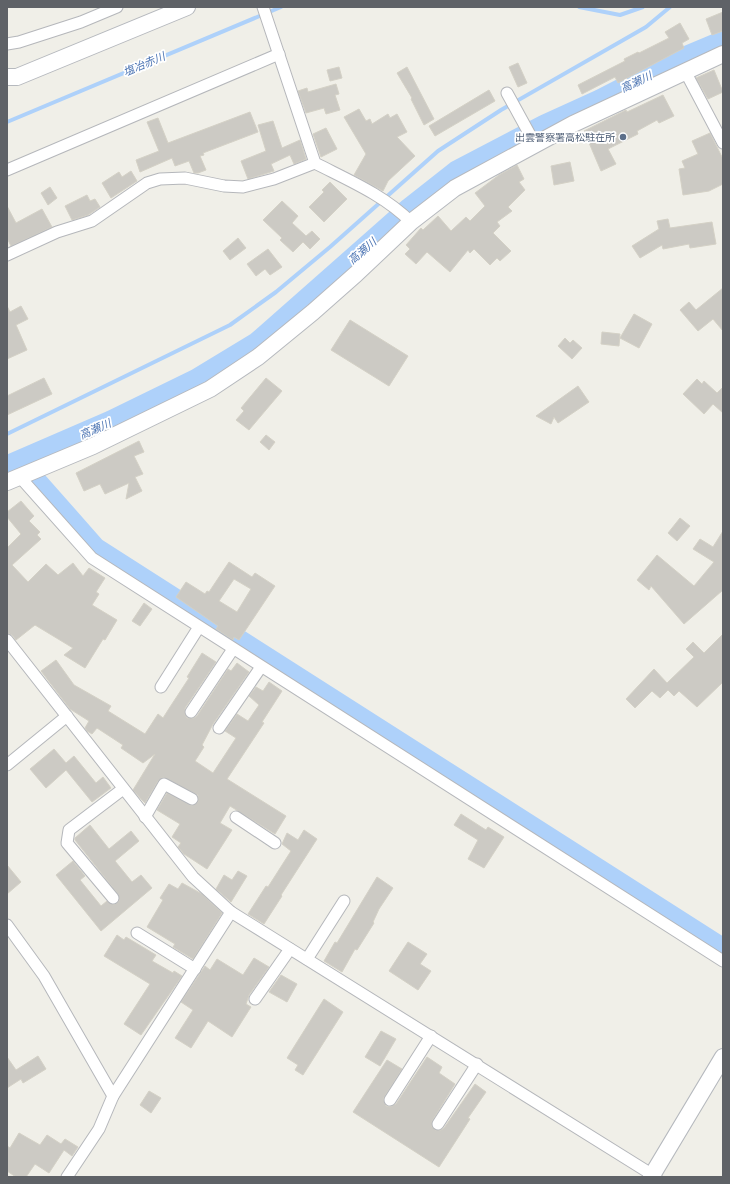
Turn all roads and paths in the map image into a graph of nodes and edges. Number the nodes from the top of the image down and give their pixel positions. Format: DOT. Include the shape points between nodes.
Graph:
graph roads {
  1 [pos="117,7"];
  2 [pos="187,7"];
  3 [pos="263,7"];
  4 [pos="162,11"];
  5 [pos="7,44"];
  6 [pos="279,54"];
  7 [pos="723,54"];
  8 [pos="685,71"];
  9 [pos="7,77"];
  10 [pos="507,93"];
  11 [pos="723,143"];
  12 [pos="535,144"];
  13 [pos="315,162"];
  14 [pos="7,170"];
  15 [pos="410,222"];
  16 [pos="7,255"];
  17 [pos="13,479"];
  18 [pos="199,627"];
  19 [pos="7,640"];
  20 [pos="233,649"];
  21 [pos="261,666"];
  22 [pos="161,687"];
  23 [pos="192,712"];
  24 [pos="67,716"];
  25 [pos="220,728"];
  26 [pos="7,765"];
  27 [pos="123,789"];
  28 [pos="192,799"];
  29 [pos="145,817"];
  30 [pos="236,818"];
  31 [pos="275,843"];
  32 [pos="113,898"];
  33 [pos="344,901"];
  34 [pos="231,912"];
  35 [pos="7,925"];
  36 [pos="137,933"];
  37 [pos="290,948"];
  38 [pos="307,959"];
  39 [pos="723,961"];
  40 [pos="195,969"];
  41 [pos="255,999"];
  42 [pos="431,1036"];
  43 [pos="723,1057"];
  44 [pos="477,1064"];
  45 [pos="113,1096"];
  46 [pos="390,1100"];
  47 [pos="438,1124"];
  48 [pos="653,1176"];
  49 [pos="67,1177"];
  1 -- 5 [label="street" via="81,22"];
  2 -- 4 [label="street"];
  3 -- 6 [label="street"];
  4 -- 9 [label="street" via="17,77"];
  6 -- 13 [label="street"];
  6 -- 14 [label="street"];
  7 -- 8 [label="street"];
  8 -- 11 [label="street"];
  8 -- 12 [label="street"];
  10 -- 12 [label="street"];
  12 -- 15 [label="street" via="455,188"];
  13 -- 15 [label="street" via="378,195 398,209"];
  13 -- 16 [label="street" via="274,179 243,187 185,178 160,179 146,183 92,221 57,232"];
  15 -- 17 [label="street" via="314,312 258,357 216,385 135,426"];
  17 -- 18 [label="street" via="92,558"];
  18 -- 20 [label="street"];
  18 -- 22 [label="street"];
  19 -- 24 [label="street"];
  20 -- 21 [label="street"];
  20 -- 23 [label="street"];
  21 -- 25 [label="street"];
  21 -- 39 [label="street"];
  24 -- 26 [label="street"];
  24 -- 27 [label="street"];
  27 -- 29 [label="street"];
  27 -- 32 [label="street" via="69,830 67,843"];
  28 -- 29 [label="street" via="164,784"];
  29 -- 34 [label="street" via="193,877"];
  30 -- 31 [label="street"];
  33 -- 38 [label="street"];
  34 -- 37 [label="street"];
  34 -- 40 [label="street"];
  35 -- 45 [label="street" via="44,976"];
  36 -- 40 [label="street"];
  37 -- 38 [label="street"];
  37 -- 41 [label="street"];
  38 -- 42 [label="street"];
  40 -- 45 [label="street"];
  42 -- 44 [label="street"];
  42 -- 46 [label="street"];
  43 -- 48 [label="street"];
  44 -- 47 [label="street"];
  44 -- 48 [label="street"];
  45 -- 49 [label="street" via="99,1129"];
}
